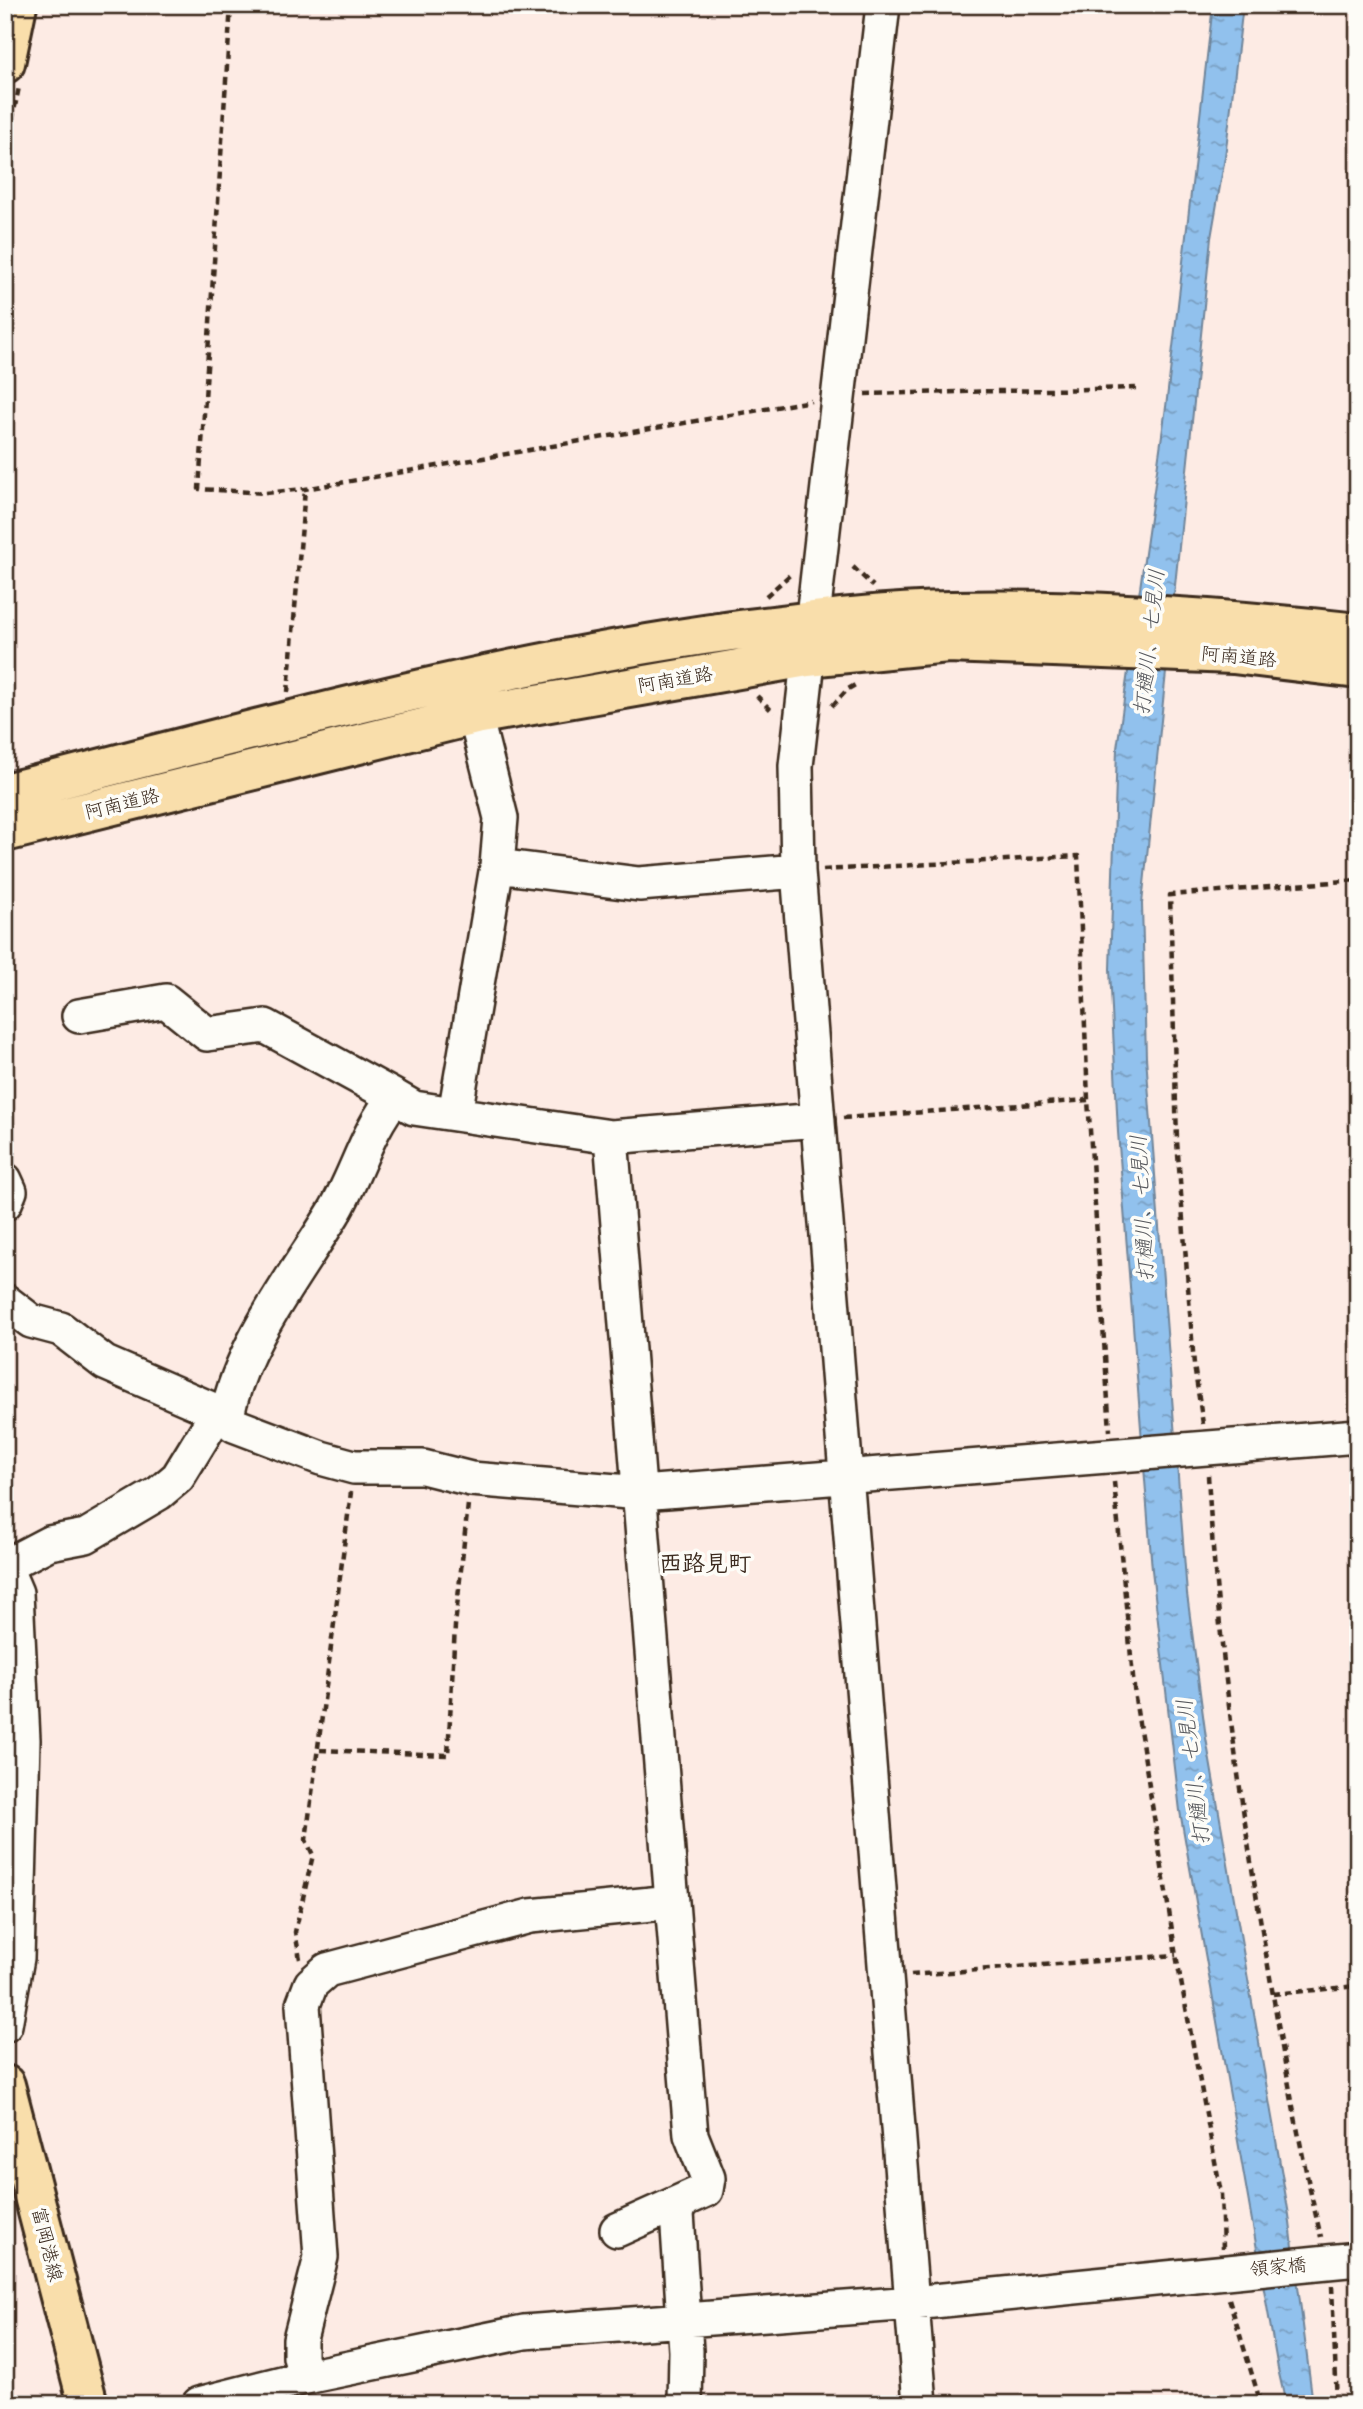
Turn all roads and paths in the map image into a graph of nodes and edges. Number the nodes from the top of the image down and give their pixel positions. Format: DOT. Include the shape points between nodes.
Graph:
graph roads {
  1 [pos="17,5"];
  2 [pos="231,5"];
  3 [pos="883,5"];
  4 [pos="5,64"];
  5 [pos="1139,388"];
  6 [pos="840,395"];
  7 [pos="305,489"];
  8 [pos="792,573"];
  9 [pos="756,601"];
  10 [pos="1358,633"];
  11 [pos="1195,634"];
  12 [pos="811,639"];
  13 [pos="1358,669"];
  14 [pos="865,679"];
  15 [pos="832,706"];
  16 [pos="475,715"];
  17 [pos="290,721"];
  18 [pos="5,793"];
  19 [pos="5,832"];
  20 [pos="497,866"];
  21 [pos="798,871"];
  22 [pos="1358,880"];
  23 [pos="79,1016"];
  24 [pos="395,1097"];
  25 [pos="1088,1100"];
  26 [pos="455,1114"];
  27 [pos="818,1120"];
  28 [pos="611,1137"];
  29 [pos="5,1180"];
  30 [pos="5,1203"];
  31 [pos="5,1301"];
  32 [pos="227,1416"];
  33 [pos="1358,1436"];
  34 [pos="1204,1447"];
  35 [pos="1118,1453"];
  36 [pos="354,1467"];
  37 [pos="845,1478"];
  38 [pos="471,1479"];
  39 [pos="641,1493"];
  40 [pos="5,1567"];
  41 [pos="320,1750"];
  42 [pos="672,1902"];
  43 [pos="1176,1955"];
  44 [pos="886,1977"];
  45 [pos="311,1984"];
  46 [pos="1358,1986"];
  47 [pos="1273,1994"];
  48 [pos="5,2025"];
  49 [pos="5,2085"];
  50 [pos="681,2204"];
  51 [pos="617,2230"];
  52 [pos="1336,2261"];
  53 [pos="1230,2270"];
  54 [pos="913,2303"];
  55 [pos="685,2318"];
  56 [pos="306,2377"];
  57 [pos="88,2404"];
  58 [pos="199,2404"];
  59 [pos="685,2404"];
  60 [pos="920,2404"];
  61 [pos="1261,2404"];
  62 [pos="1337,2404"];
  1 -- 4 [label="main road"];
  2 -- 7 [label="path" via="199,489 266,493"];
  3 -- 6 [label="street"];
  5 -- 6 [label="path"];
  6 -- 7 [label="path"];
  6 -- 12 [label="street"];
  7 -- 17 [label="path" via="287,675"];
  8 -- 9 [label="path" via="774,592"];
  10 -- 11 [label="main road, 阿南道路"];
  11 -- 12 [label="main road, 阿南道路" via="1102,629 948,643"];
  11 -- 13 [label="main road, 阿南道路"];
  12 -- 16 [label="main road, 阿南道路"];
  12 -- 17 [label="main road, 阿南道路" via="627,646 447,681"];
  12 -- 21 [label="street" via="796,766"];
  14 -- 15 [label="path"];
  16 -- 19 [label="main road, 阿南道路"];
  16 -- 20 [label="street" via="501,818"];
  17 -- 18 [label="main road, 阿南道路"];
  20 -- 21 [label="street" via="639,884"];
  20 -- 26 [label="street"];
  21 -- 25 [label="path" via="1078,856"];
  21 -- 27 [label="street"];
  22 -- 34 [label="path" via="1170,895 1177,1141"];
  23 -- 24 [label="street" via="166,1001 206,1034 265,1026"];
  24 -- 26 [label="street" via="414,1108"];
  24 -- 32 [label="street" via="382,1113 334,1213 285,1284 231,1394"];
  25 -- 27 [label="path"];
  25 -- 35 [label="path"];
  26 -- 28 [label="street"];
  27 -- 28 [label="street"];
  27 -- 37 [label="street"];
  28 -- 39 [label="street"];
  29 -- 30 [label="street" via="10,1191"];
  31 -- 32 [label="street" via="31,1321 61,1329 105,1363"];
  32 -- 36 [label="street" via="234,1425"];
  32 -- 40 [label="street" via="211,1423 178,1477 159,1493 86,1536 49,1543"];
  33 -- 34 [label="street"];
  34 -- 35 [label="street"];
  34 -- 47 [label="path" via="1231,1735"];
  35 -- 37 [label="street"];
  35 -- 43 [label="path" via="1135,1698"];
  36 -- 38 [label="street" via="423,1467"];
  36 -- 41 [label="path"];
  37 -- 39 [label="street"];
  37 -- 44 [label="street"];
  38 -- 39 [label="street"];
  38 -- 41 [label="path" via="455,1626 448,1755"];
  39 -- 42 [label="street"];
  40 -- 48 [label="street" via="16,1593 23,1740 17,1958"];
  41 -- 45 [label="path" via="306,1840 313,1855 295,1932 303,1977"];
  42 -- 45 [label="street" via="530,1916 327,1970"];
  42 -- 50 [label="street" via="691,2135 708,2178 706,2190"];
  43 -- 44 [label="path"];
  43 -- 53 [label="path" via="1221,2193"];
  44 -- 54 [label="street"];
  45 -- 56 [label="street" via="303,2005 321,2257 300,2339"];
  46 -- 47 [label="path"];
  47 -- 52 [label="path" via="1323,2247"];
  49 -- 57 [label="main road, 富岡港線"];
  50 -- 51 [label="street"];
  50 -- 55 [label="street" via="677,2213"];
  52 -- 53 [label="street, 領家橋"];
  52 -- 62 [label="path"];
  53 -- 54 [label="street, 領家橋"];
  53 -- 61 [label="path" via="1225,2287"];
  54 -- 55 [label="street, 領家橋"];
  54 -- 60 [label="street"];
  55 -- 56 [label="street, 領家橋" via="524,2332"];
  55 -- 59 [label="street"];
  56 -- 58 [label="street, 領家橋"];
}
